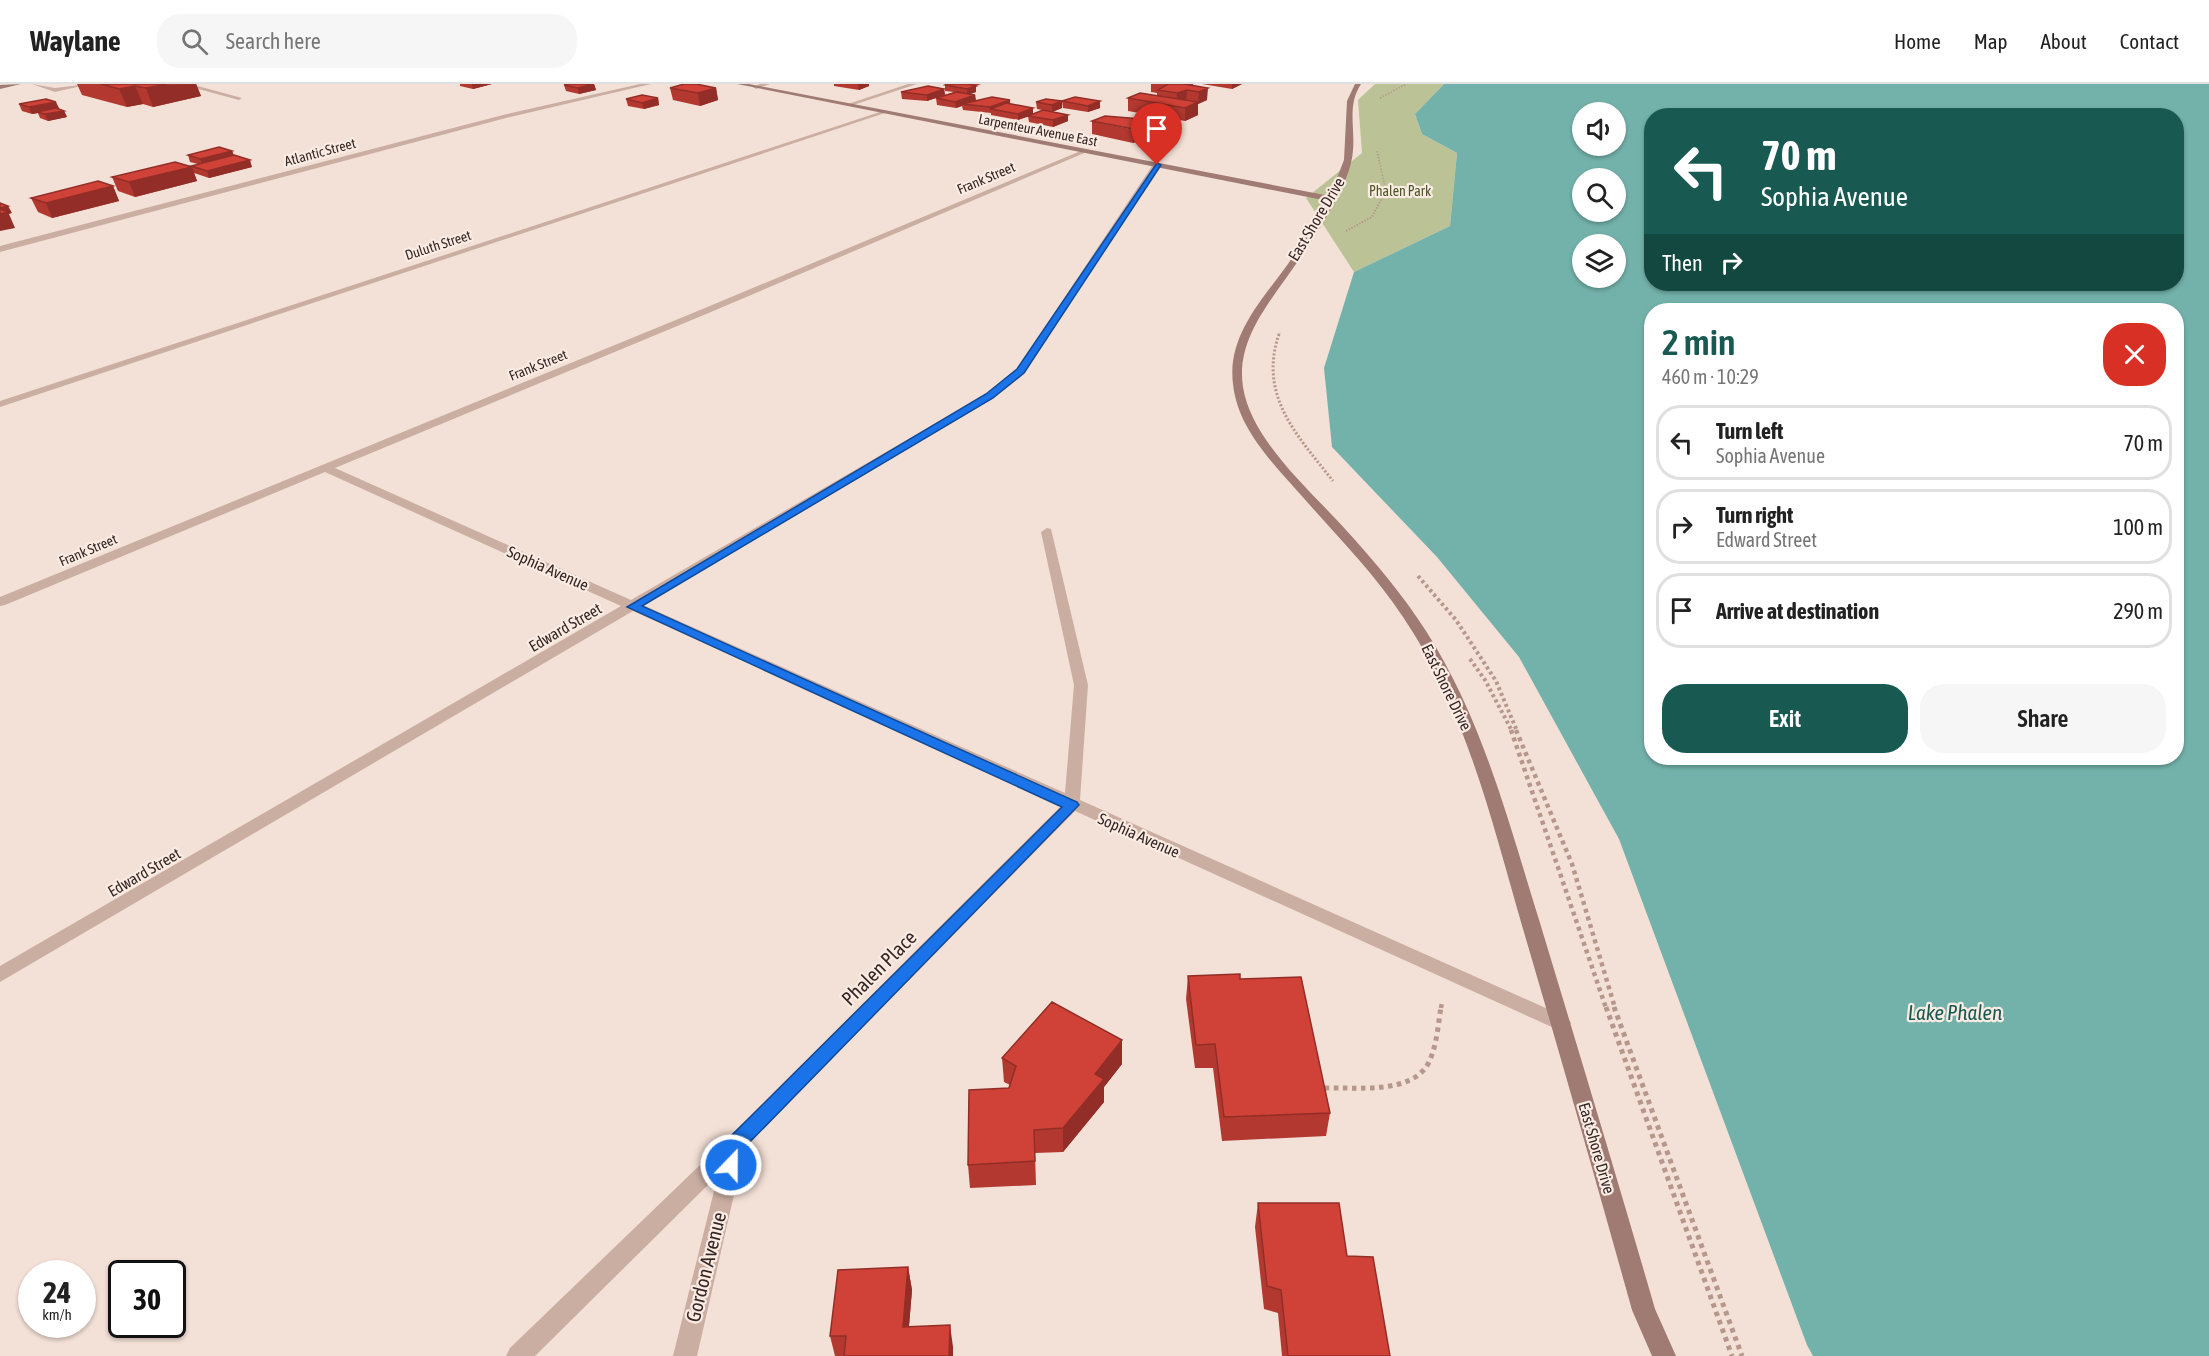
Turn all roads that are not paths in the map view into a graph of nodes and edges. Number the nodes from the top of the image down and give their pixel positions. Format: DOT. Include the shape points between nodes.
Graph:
graph roads {
  1 [pos="18,84"];
  2 [pos="35,84"];
  3 [pos="87,84"];
  4 [pos="183,84"];
  5 [pos="648,84"];
  6 [pos="740,84"];
  7 [pos="767,84"];
  8 [pos="914,84"];
  9 [pos="1356,84"];
  10 [pos="0,87"];
  11 [pos="756,87"];
  12 [pos="239,98"];
  13 [pos="848,105"];
  14 [pos="885,112"];
  15 [pos="1085,151"];
  16 [pos="1157,165"];
  17 [pos="1331,199"];
  18 [pos="0,249"];
  19 [pos="0,404"];
  20 [pos="324,466"];
  21 [pos="1047,532"];
  22 [pos="0,602"];
  23 [pos="633,607"];
  24 [pos="1072,805"];
  25 [pos="0,975"];
  26 [pos="1561,1023"];
  27 [pos="736,1143"];
  28 [pos="518,1356"];
  29 [pos="685,1356"];
  30 [pos="1664,1356"];
  1 -- 10 [label="street"];
  2 -- 3 [label="street" via="56,90"];
  4 -- 12 [label="street"];
  5 -- 18 [label="street, Atlantic Street" via="505,116"];
  6 -- 11 [label="street, Larpenteur Avenue East"];
  7 -- 11 [label="street"];
  8 -- 13 [label="street"];
  9 -- 17 [label="street, East Shore Drive" via="1349,101 1350,150 1342,180"];
  11 -- 13 [label="street, Larpenteur Avenue East"];
  13 -- 14 [label="street, Larpenteur Avenue East"];
  14 -- 15 [label="street, Larpenteur Avenue East"];
  14 -- 19 [label="street, Duluth Street"];
  15 -- 16 [label="street, Larpenteur Avenue East"];
  15 -- 20 [label="street, Frank Street"];
  16 -- 17 [label="street, Larpenteur Avenue East"];
  16 -- 23 [label="street, Edward Street" via="1021,371 990,396"];
  17 -- 26 [label="street, East Shore Drive" via="1246,332 1237,365 1241,399 1253,426 1283,467 1391,592 1421,633 1450,684 1497,807"];
  20 -- 22 [label="street, Frank Street"];
  20 -- 23 [label="street, Sophia Avenue"];
  21 -- 24 [label="street" via="1081,685"];
  23 -- 24 [label="street, Sophia Avenue"];
  23 -- 25 [label="street, Edward Street"];
  24 -- 26 [label="street, Sophia Avenue"];
  24 -- 27 [label="street, Phalen Place"];
  26 -- 30 [label="street, East Shore Drive" via="1644,1310"];
  27 -- 28 [label="street, Phalen Place"];
  27 -- 29 [label="street, Gordon Avenue"];
}
